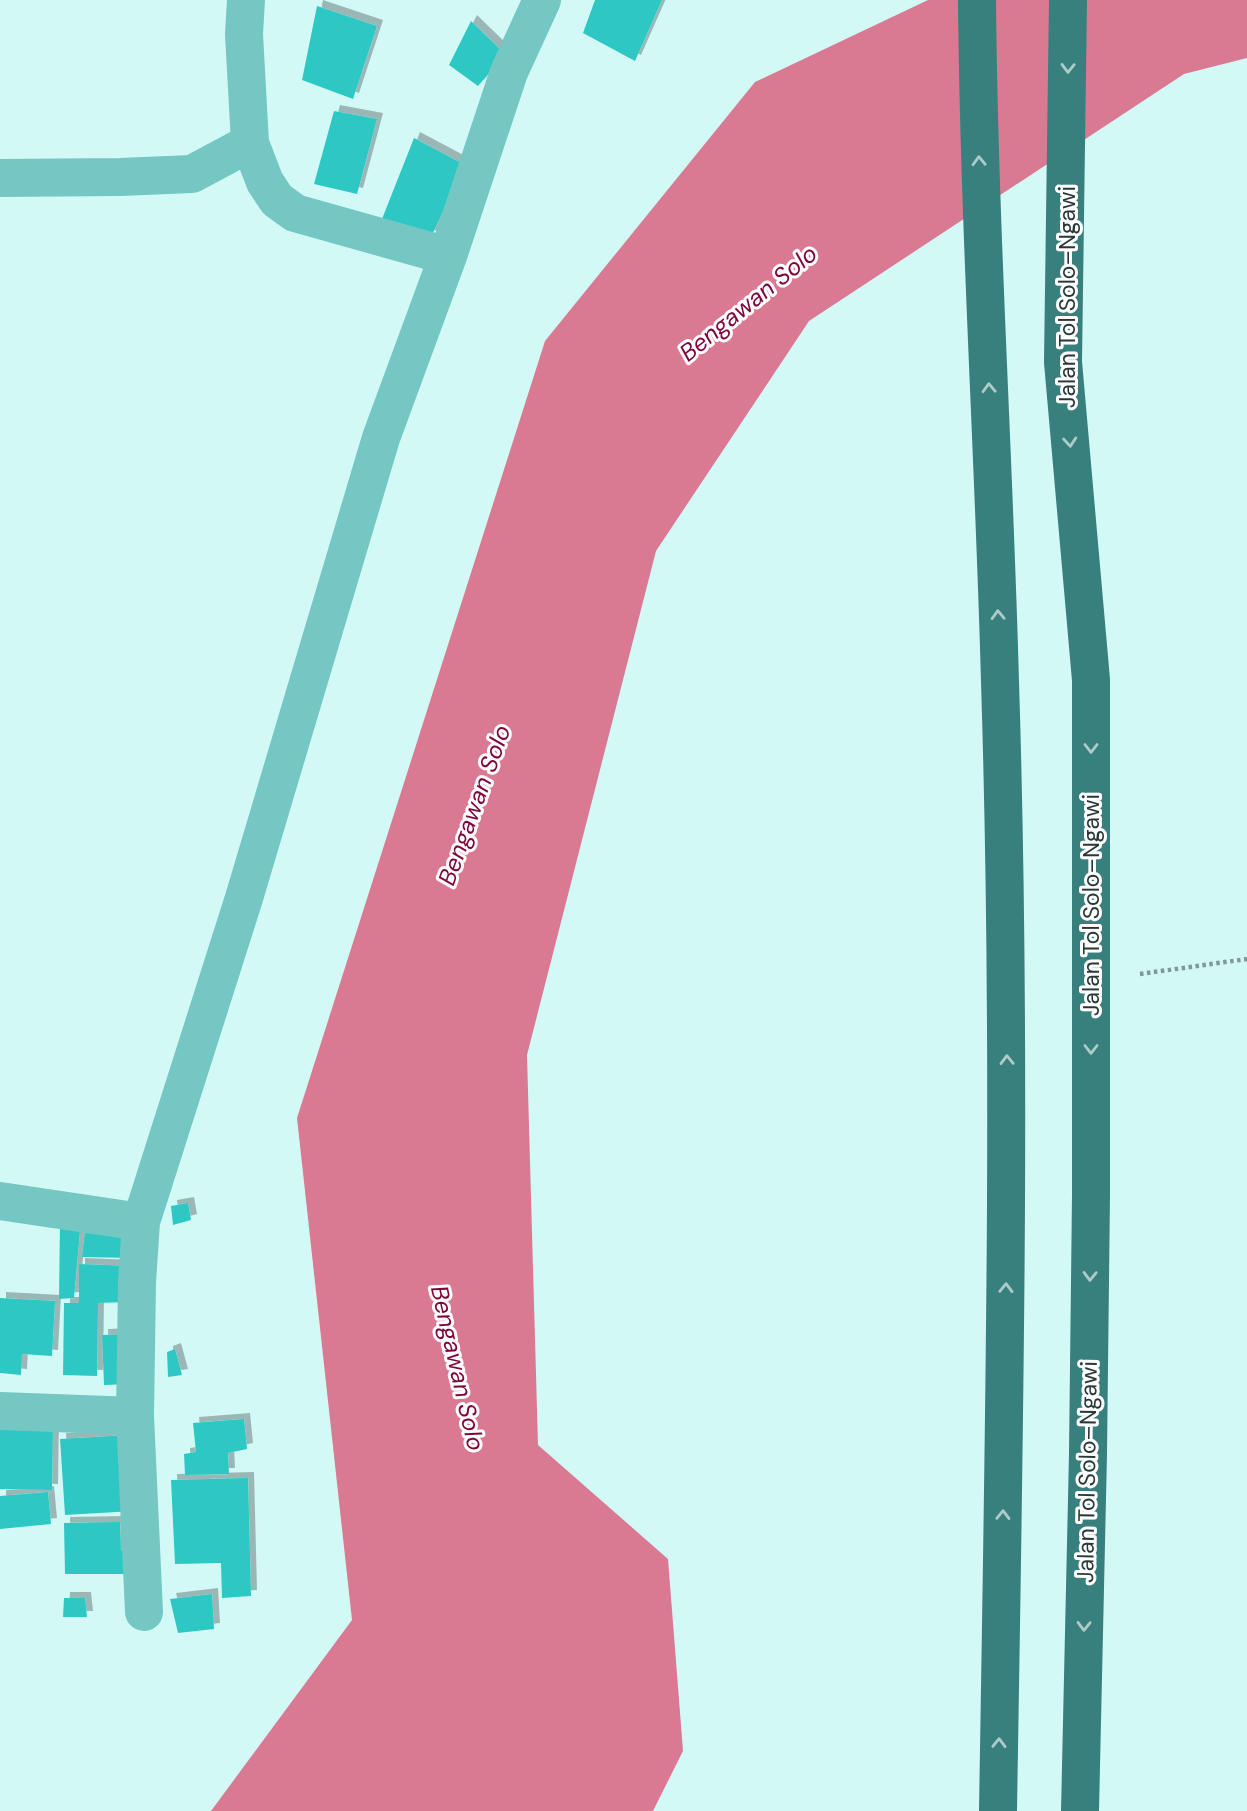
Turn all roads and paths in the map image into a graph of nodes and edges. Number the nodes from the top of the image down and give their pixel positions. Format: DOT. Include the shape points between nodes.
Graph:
graph roads {
  1 [pos="246,0"];
  2 [pos="542,0"];
  3 [pos="977,0"];
  4 [pos="1068,0"];
  5 [pos="250,143"];
  6 [pos="0,178"];
  7 [pos="448,256"];
  8 [pos="1247,959"];
  9 [pos="1140,974"];
  10 [pos="0,1201"];
  11 [pos="141,1222"];
  12 [pos="0,1411"];
  13 [pos="135,1416"];
  14 [pos="144,1612"];
  15 [pos="998,1811"];
  16 [pos="1080,1811"];
  1 -- 5 [label="street"];
  2 -- 7 [label="street" via="509,72"];
  15 -- 3 [label="highway, one-way" via="1007,1126 1000,684 978,134"];
  4 -- 16 [label="highway, Jalan Tol Solo–Ngawi, one-way" via="1063,362 1091,680 1091,1195"];
  5 -- 6 [label="street" via="192,174"];
  5 -- 7 [label="street" via="265,182 295,214"];
  7 -- 11 [label="street" via="381,438 244,898"];
  8 -- 9 [label="path"];
  10 -- 11 [label="street"];
  11 -- 13 [label="street"];
  12 -- 13 [label="street"];
  13 -- 14 [label="street"];
}
